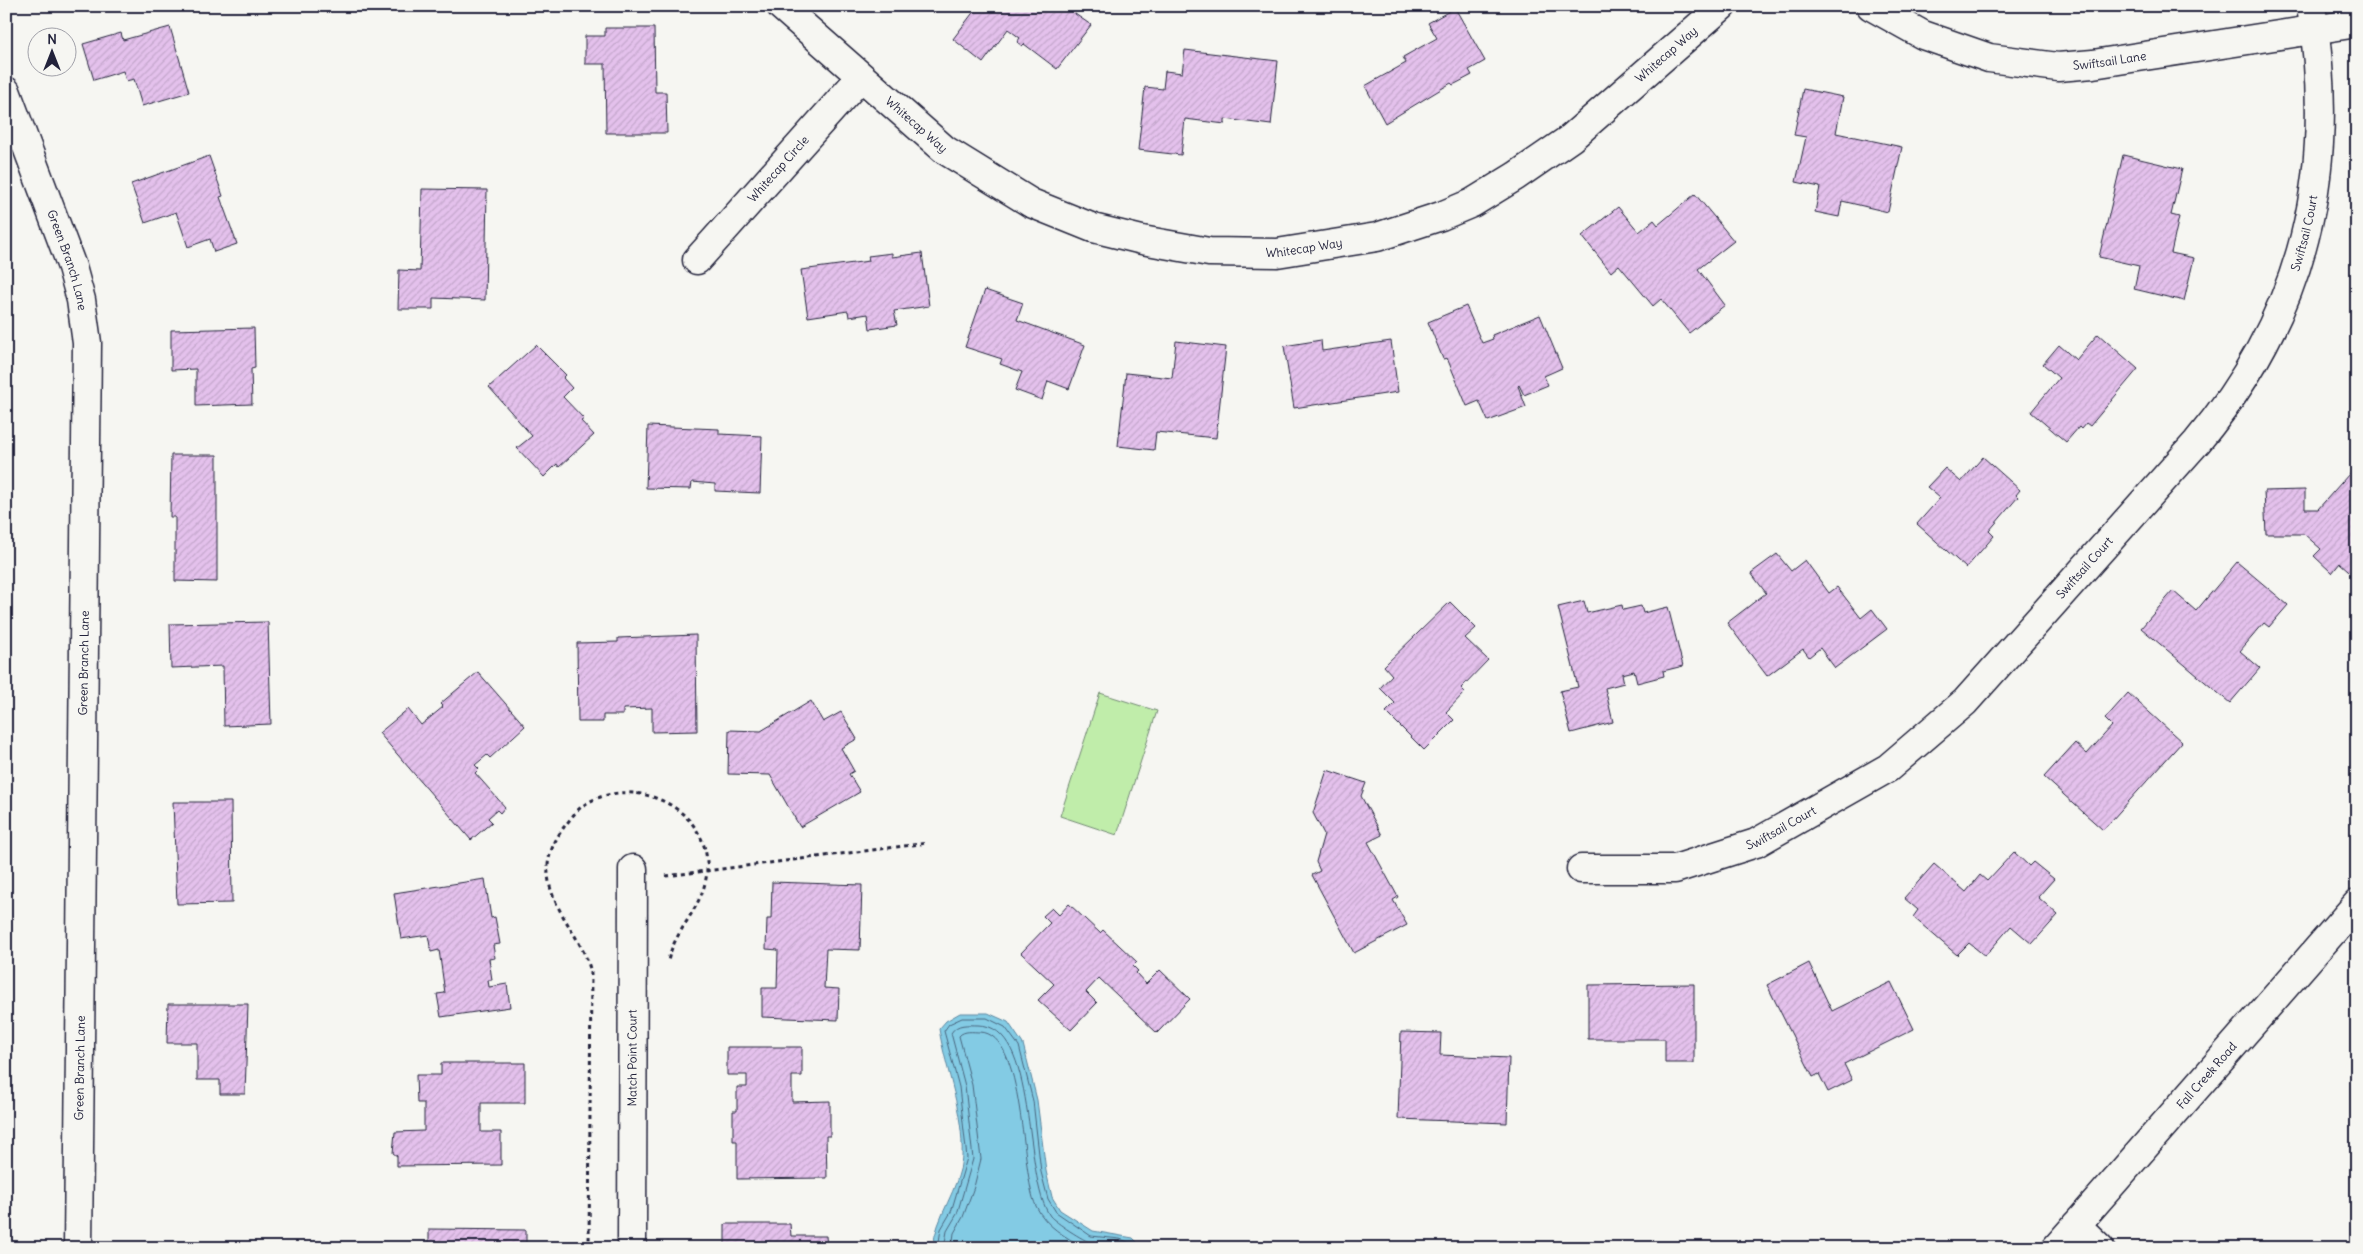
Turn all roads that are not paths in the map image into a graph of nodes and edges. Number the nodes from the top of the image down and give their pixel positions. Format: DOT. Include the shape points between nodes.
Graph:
graph roads {
  1 [pos="781,6"];
  2 [pos="1722,6"];
  3 [pos="1871,6"];
  4 [pos="2313,17"];
  5 [pos="2357,23"];
  6 [pos="860,78"];
  7 [pos="6,91"];
  8 [pos="697,260"];
  9 [pos="1581,869"];
  10 [pos="633,876"];
  11 [pos="2357,904"];
  12 [pos="2076,1225"];
  13 [pos="78,1248"];
  14 [pos="632,1248"];
  15 [pos="2056,1248"];
  16 [pos="2100,1248"];
  1 -- 6 [label="street, Whitecap Way"];
  2 -- 6 [label="street, Whitecap Way" via="1571,138 1472,203 1377,237 1277,253 1209,252 1142,240 1093,228 1031,203 944,150"];
  3 -- 4 [label="street, Swiftsail Lane" via="1923,35 1989,58 2058,67 2093,64"];
  4 -- 5 [label="street, Swiftsail Lane"];
  4 -- 9 [label="street, Swiftsail Court" via="2320,64 2321,133 2314,202 2302,250 2288,291 2256,360 2197,442 1965,702 1888,768 1756,843 1675,870"];
  6 -- 8 [label="street, Whitecap Circle"];
  7 -- 13 [label="street, Green Branch Lane" via="72,267 87,344"];
  10 -- 14 [label="street, Match Point Court"];
  11 -- 12 [label="street, Fall Creek Road"];
  12 -- 15 [label="street, Fall Creek Road"];
  12 -- 16 [label="street"];
}
